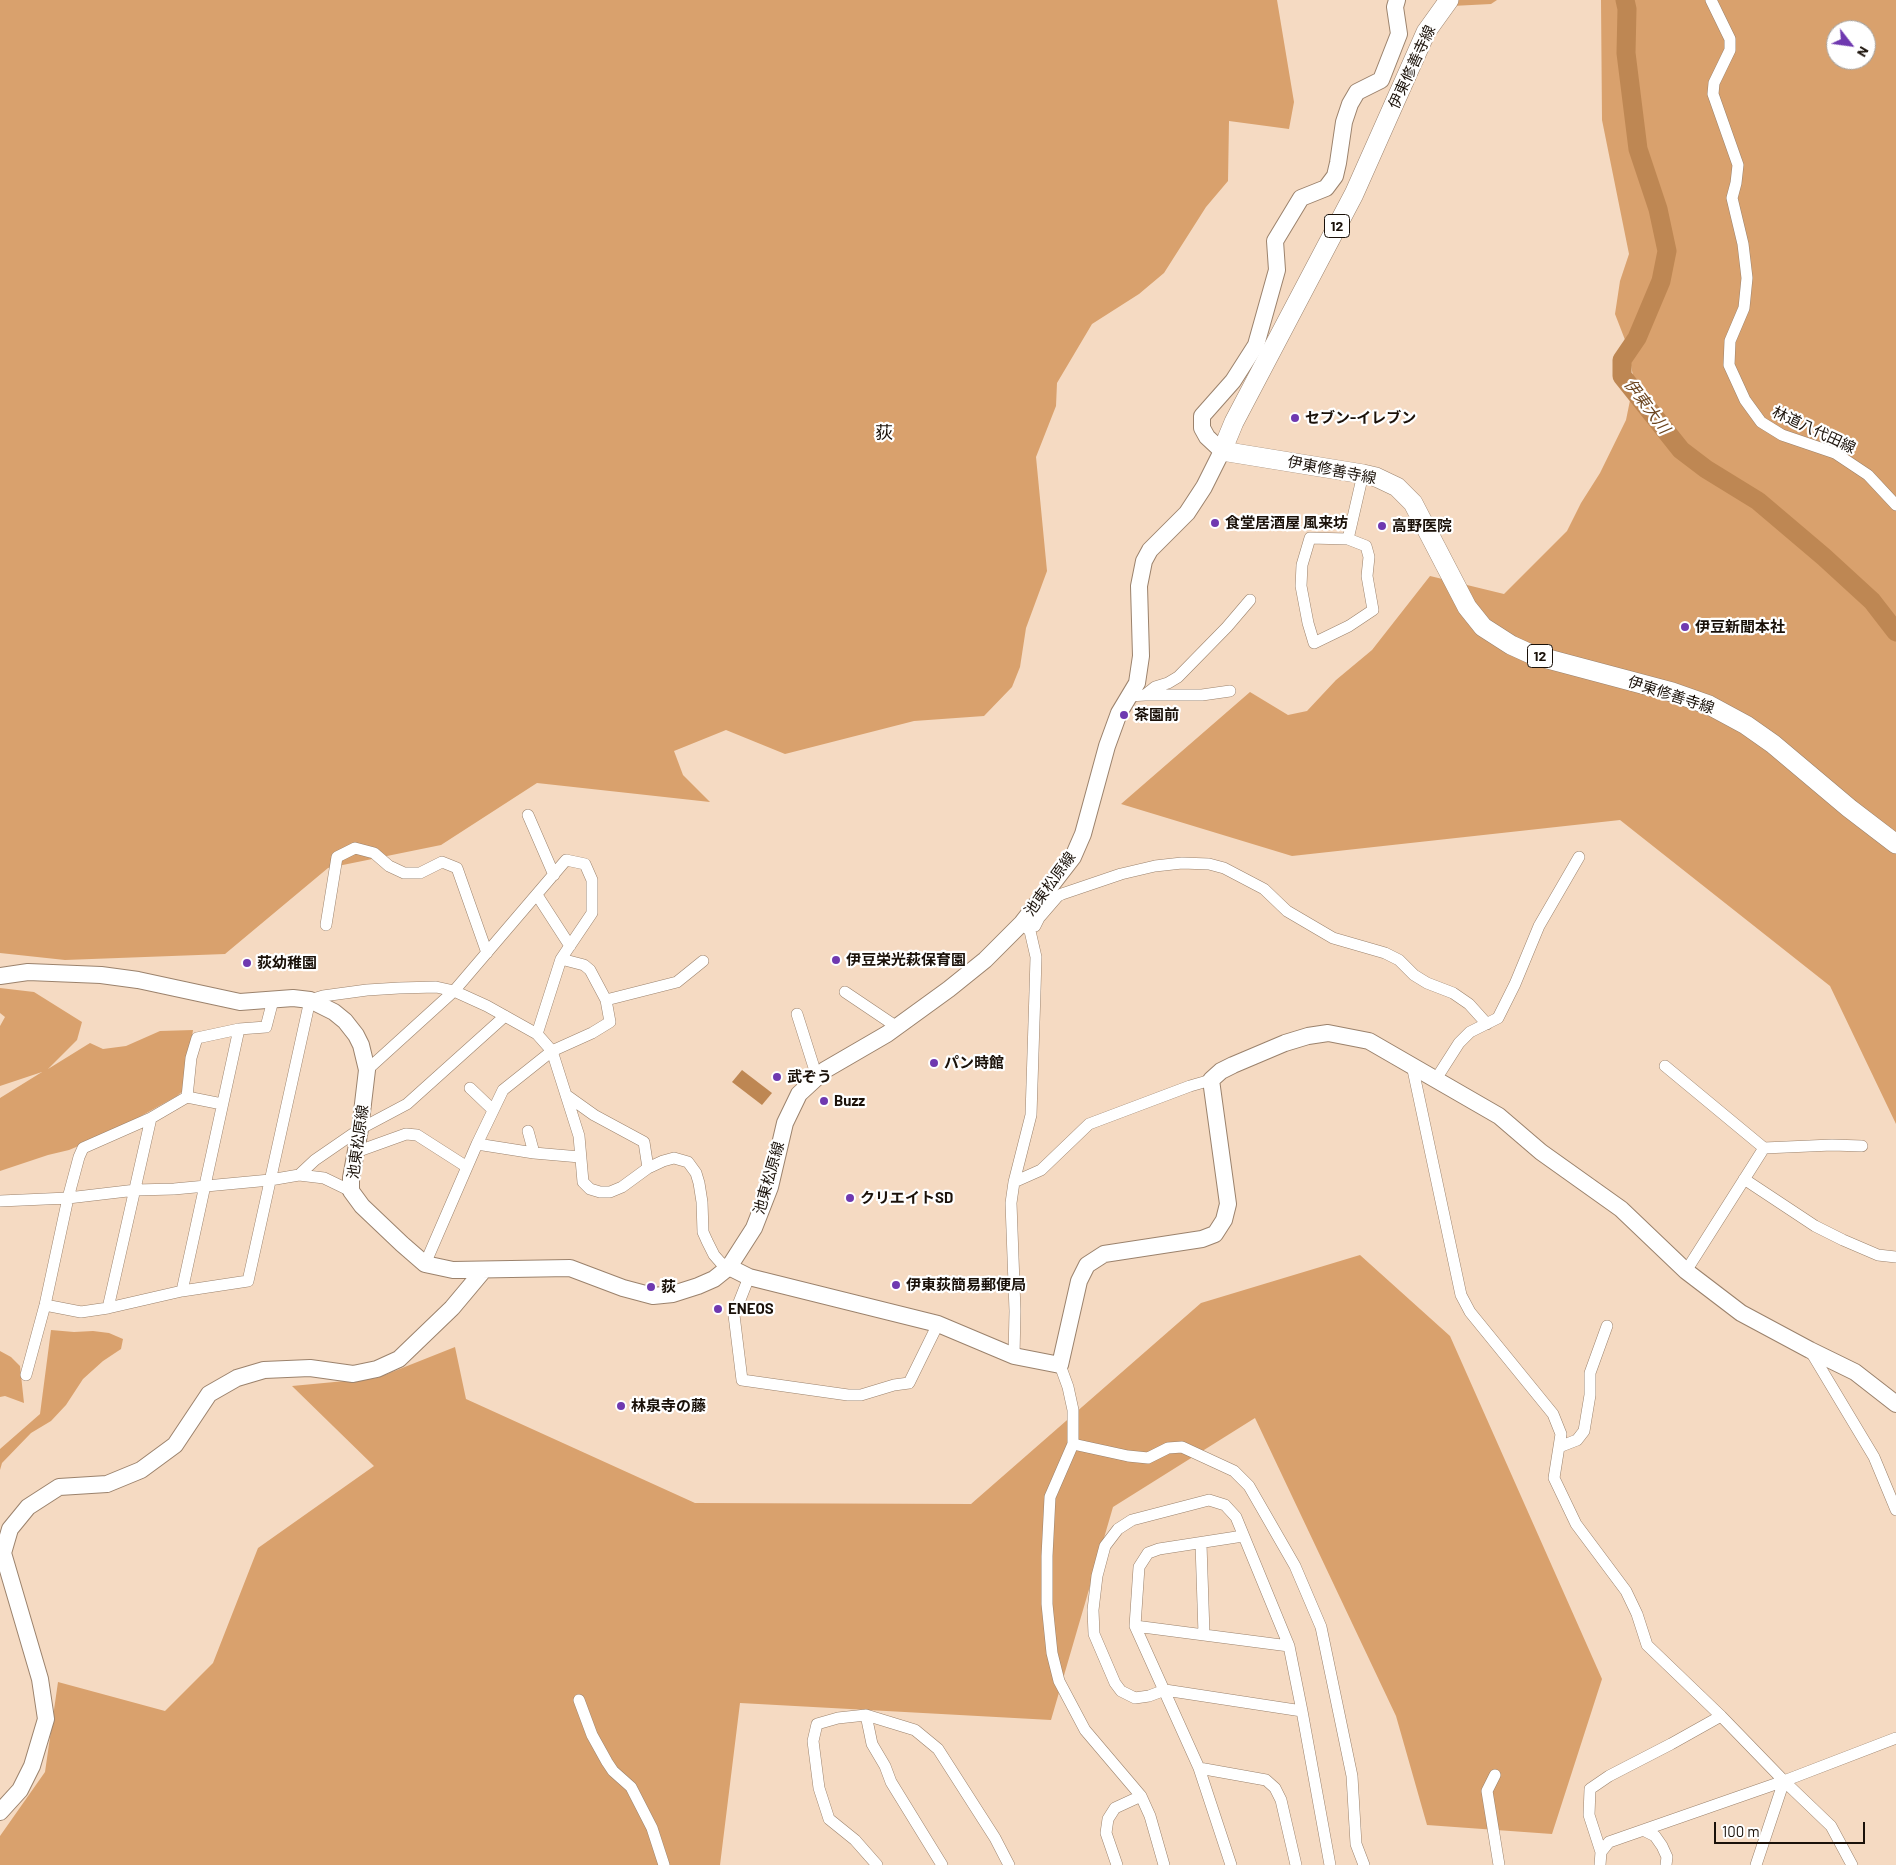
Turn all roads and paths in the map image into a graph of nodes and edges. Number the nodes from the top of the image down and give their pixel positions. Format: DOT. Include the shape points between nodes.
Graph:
graph roads {
  1 [pos="1397,0"];
  2 [pos="1449,0"];
  3 [pos="1712,0"];
  4 [pos="1222,450"];
  5 [pos="1364,474"];
  6 [pos="1896,505"];
  7 [pos="1348,539"];
  8 [pos="1250,600"];
  9 [pos="1230,691"];
  10 [pos="1137,696"];
  11 [pos="528,815"];
  12 [pos="1896,844"];
  13 [pos="1579,857"];
  14 [pos="554,875"];
  15 [pos="537,895"];
  16 [pos="1022,923"];
  17 [pos="326,925"];
  18 [pos="570,946"];
  19 [pos="487,953"];
  20 [pos="561,959"];
  21 [pos="703,961"];
  22 [pos="0,976"];
  23 [pos="454,991"];
  24 [pos="846,992"];
  25 [pos="273,1000"];
  26 [pos="310,1000"];
  27 [pos="606,1000"];
  28 [pos="797,1014"];
  29 [pos="505,1016"];
  30 [pos="1487,1024"];
  31 [pos="897,1027"];
  32 [pos="239,1029"];
  33 [pos="537,1034"];
  34 [pos="552,1051"];
  35 [pos="1412,1065"];
  36 [pos="1666,1066"];
  37 [pos="367,1070"];
  38 [pos="817,1077"];
  39 [pos="1436,1079"];
  40 [pos="1211,1080"];
  41 [pos="470,1088"];
  42 [pos="566,1095"];
  43 [pos="187,1097"];
  44 [pos="222,1104"];
  45 [pos="492,1110"];
  46 [pos="151,1118"];
  47 [pos="360,1129"];
  48 [pos="528,1131"];
  49 [pos="477,1144"];
  50 [pos="1862,1146"];
  51 [pos="1764,1148"];
  52 [pos="356,1152"];
  53 [pos="534,1153"];
  54 [pos="580,1157"];
  55 [pos="467,1167"];
  56 [pos="648,1168"];
  57 [pos="300,1175"];
  58 [pos="1744,1178"];
  59 [pos="270,1180"];
  60 [pos="1014,1182"];
  61 [pos="204,1186"];
  62 [pos="136,1190"];
  63 [pos="351,1191"];
  64 [pos="68,1198"];
  65 [pos="0,1201"];
  66 [pos="1896,1256"];
  67 [pos="425,1264"];
  68 [pos="729,1267"];
  69 [pos="483,1271"];
  70 [pos="1686,1271"];
  71 [pos="749,1277"];
  72 [pos="182,1291"];
  73 [pos="45,1305"];
  74 [pos="108,1308"];
  75 [pos="938,1324"];
  76 [pos="1607,1326"];
  77 [pos="1810,1350"];
  78 [pos="1014,1356"];
  79 [pos="1060,1365"];
  80 [pos="26,1375"];
  81 [pos="1896,1404"];
  82 [pos="1073,1444"];
  83 [pos="1559,1447"];
  84 [pos="1896,1510"];
  85 [pos="1243,1536"];
  86 [pos="1201,1544"];
  87 [pos="1135,1626"];
  88 [pos="1204,1634"];
  89 [pos="1289,1646"];
  90 [pos="1165,1690"];
  91 [pos="579,1700"];
  92 [pos="1302,1711"];
  93 [pos="866,1715"];
  94 [pos="1721,1716"];
  95 [pos="1896,1738"];
  96 [pos="1199,1768"];
  97 [pos="1495,1775"];
  98 [pos="1784,1781"];
  99 [pos="1141,1796"];
  100 [pos="0,1812"];
  101 [pos="1644,1830"];
  102 [pos="1601,1852"];
  103 [pos="664,1865"];
  104 [pos="877,1865"];
  105 [pos="942,1865"];
  106 [pos="1009,1865"];
  107 [pos="1117,1865"];
  108 [pos="1164,1865"];
  109 [pos="1231,1865"];
  110 [pos="1296,1865"];
  111 [pos="1330,1865"];
  112 [pos="1364,1865"];
  113 [pos="1499,1865"];
  114 [pos="1600,1865"];
  115 [pos="1666,1865"];
  116 [pos="1756,1865"];
  117 [pos="1852,1865"];
  1 -- 4 [label="street" via="1399,34 1381,80 1357,92 1350,104 1335,176 1326,188 1301,198 1275,241 1277,270 1256,345 1232,381 1202,416 1202,428 1207,437"];
  2 -- 4 [label="main road, 伊東修善寺線 / 12" via="1426,32 1354,194"];
  3 -- 6 [label="street, 林道八代田線" via="1730,39 1730,50 1714,84 1713,94 1738,165 1732,198 1747,278 1744,308 1730,341 1729,365 1745,400 1761,422 1782,435 1834,453 1868,475"];
  4 -- 5 [label="main road, 伊東修善寺線 / 12"];
  4 -- 10 [label="street, 池東松原線" via="1187,513 1150,550 1144,561 1139,586 1141,656"];
  5 -- 7 [label="street"];
  5 -- 12 [label="main road, 伊東修善寺線 / 12" via="1397,487 1413,502 1467,607 1483,627 1534,655 1709,705 1773,744"];
  7 -- 7 [label="street" via="1366,546 1373,610 1314,643 1301,586 1302,565 1310,538"];
  8 -- 10 [label="street" via="1188,669 1168,683"];
  9 -- 10 [label="street"];
  10 -- 16 [label="street, 池東松原線" via="1120,713 1106,746 1083,834 1073,857"];
  11 -- 14 [label="street"];
  13 -- 30 [label="street" via="1539,926 1498,1018"];
  14 -- 15 [label="street"];
  14 -- 18 [label="street" via="566,860 585,864 592,880 592,913"];
  15 -- 18 [label="street"];
  15 -- 19 [label="street"];
  16 -- 30 [label="street" via="1036,926 1039,918 1062,894 1121,874 1155,866 1209,864 1224,868 1264,889 1287,911 1333,938 1398,960 1414,976 1453,993 1469,1004"];
  16 -- 31 [label="street, 池東松原線" via="985,960"];
  16 -- 60 [label="street" via="1030,931 1036,957 1035,991 1031,1115"];
  17 -- 19 [label="street" via="337,857 355,848 374,853 404,873 420,873 442,862 458,868"];
  18 -- 20 [label="street"];
  19 -- 23 [label="street"];
  20 -- 27 [label="street" via="584,965 590,970"];
  20 -- 33 [label="street"];
  21 -- 27 [label="street" via="678,982"];
  22 -- 25 [label="street, 池東松原線" via="28,972 101,975 240,1002"];
  23 -- 26 [label="street" via="436,987 383,989"];
  23 -- 29 [label="street"];
  23 -- 37 [label="street"];
  24 -- 31 [label="street"];
  25 -- 26 [label="street, 池東松原線"];
  25 -- 32 [label="street" via="266,1027"];
  26 -- 37 [label="street, 池東松原線" via="334,1012 356,1034"];
  26 -- 59 [label="street"];
  27 -- 34 [label="street" via="610,1022"];
  28 -- 38 [label="street"];
  29 -- 33 [label="street"];
  29 -- 47 [label="street" via="407,1104"];
  30 -- 39 [label="street" via="1470,1032 1459,1043"];
  31 -- 38 [label="street, 池東松原線"];
  32 -- 43 [label="street" via="197,1038 191,1058"];
  32 -- 44 [label="street"];
  33 -- 34 [label="street"];
  34 -- 42 [label="street"];
  34 -- 45 [label="street" via="503,1090"];
  35 -- 39 [label="street"];
  35 -- 40 [label="street" via="1369,1041 1328,1033 1285,1043 1227,1068"];
  35 -- 83 [label="street" via="1461,1295 1470,1312 1552,1414 1561,1434"];
  36 -- 51 [label="street"];
  37 -- 47 [label="street, 池東松原線"];
  38 -- 68 [label="street, 池東松原線" via="799,1094 784,1123 770,1187 754,1228"];
  39 -- 70 [label="street" via="1499,1116 1541,1152 1620,1209"];
  40 -- 60 [label="street" via="1088,1124 1041,1170"];
  40 -- 79 [label="street" via="1228,1204 1224,1220 1215,1234 1202,1239 1104,1254 1087,1266 1079,1281"];
  41 -- 45 [label="street"];
  42 -- 54 [label="street" via="579,1136"];
  42 -- 56 [label="street" via="594,1115 644,1142"];
  43 -- 44 [label="street"];
  43 -- 46 [label="street"];
  44 -- 61 [label="street"];
  45 -- 49 [label="street"];
  46 -- 62 [label="street"];
  46 -- 64 [label="street" via="83,1148"];
  47 -- 52 [label="street, 池東松原線"];
  47 -- 57 [label="street" via="315,1160"];
  48 -- 53 [label="street"];
  49 -- 53 [label="street"];
  49 -- 55 [label="street"];
  50 -- 51 [label="street"];
  51 -- 58 [label="street"];
  52 -- 55 [label="street" via="406,1134 417,1135"];
  52 -- 63 [label="street, 池東松原線"];
  53 -- 54 [label="street"];
  54 -- 56 [label="street" via="583,1182 600,1192 622,1187"];
  55 -- 67 [label="street"];
  56 -- 68 [label="street" via="674,1158 688,1162 699,1183 703,1232 714,1255"];
  57 -- 59 [label="street"];
  57 -- 63 [label="street" via="324,1178"];
  58 -- 66 [label="street" via="1815,1226 1878,1255"];
  58 -- 70 [label="street"];
  59 -- 61 [label="street"];
  59 -- 72 [label="street" via="248,1281"];
  60 -- 78 [label="street" via="1011,1203"];
  61 -- 62 [label="street"];
  61 -- 72 [label="street"];
  62 -- 64 [label="street"];
  62 -- 74 [label="street"];
  63 -- 67 [label="street, 池東松原線" via="362,1206"];
  64 -- 65 [label="street"];
  64 -- 73 [label="street"];
  67 -- 69 [label="street, 池東松原線" via="453,1270"];
  68 -- 69 [label="street, 池東松原線" via="698,1286 673,1294 652,1296 570,1268"];
  68 -- 71 [label="street"];
  69 -- 100 [label="street" via="452,1308 399,1359 377,1369 353,1374 310,1368 264,1370 237,1378 209,1394 175,1445 141,1470 107,1484 59,1487 28,1507 10,1529 3,1553 40,1679 46,1719 32,1766 20,1790"];
  70 -- 77 [label="street" via="1741,1313"];
  71 -- 75 [label="street"];
  71 -- 75 [label="street" via="734,1315 742,1380 848,1396 909,1383"];
  72 -- 74 [label="street"];
  73 -- 74 [label="street" via="81,1312"];
  73 -- 80 [label="street"];
  75 -- 78 [label="street"];
  76 -- 83 [label="street" via="1590,1373 1584,1431 1577,1440"];
  77 -- 81 [label="street" via="1855,1372"];
  77 -- 84 [label="street" via="1874,1457"];
  78 -- 79 [label="street"];
  79 -- 82 [label="street" via="1073,1410"];
  82 -- 99 [label="street" via="1050,1497 1046,1556 1052,1653 1058,1681 1085,1730"];
  82 -- 112 [label="street" via="1148,1458 1168,1448 1182,1448 1234,1471 1249,1486 1294,1566 1322,1627 1352,1776 1356,1844"];
  83 -- 94 [label="street" via="1554,1478 1576,1524 1626,1591 1647,1645"];
  85 -- 86 [label="street"];
  85 -- 89 [label="street"];
  85 -- 90 [label="street" via="1236,1517 1225,1506 1209,1500 1132,1520 1118,1529 1105,1546 1097,1576 1094,1634 1121,1691 1136,1698"];
  86 -- 87 [label="street" via="1148,1553 1139,1567"];
  86 -- 88 [label="street"];
  87 -- 88 [label="street"];
  87 -- 90 [label="street"];
  88 -- 89 [label="street"];
  89 -- 92 [label="street"];
  90 -- 92 [label="street"];
  90 -- 96 [label="street"];
  91 -- 103 [label="street" via="592,1735 607,1762 631,1788 652,1828"];
  92 -- 111 [label="street"];
  93 -- 104 [label="street" via="817,1724 813,1741 820,1788 829,1818"];
  93 -- 105 [label="street" via="872,1744 891,1782"];
  93 -- 106 [label="street" via="916,1730 938,1749"];
  94 -- 98 [label="street"];
  94 -- 102 [label="street" via="1590,1789 1588,1815"];
  95 -- 98 [label="street"];
  96 -- 109 [label="street"];
  96 -- 110 [label="street" via="1266,1780 1275,1788 1281,1800"];
  97 -- 113 [label="street" via="1488,1792"];
  98 -- 101 [label="street"];
  98 -- 116 [label="street"];
  98 -- 117 [label="street" via="1831,1826"];
  99 -- 107 [label="street" via="1115,1808 1108,1819 1106,1833"];
  99 -- 108 [label="street"];
  101 -- 102 [label="street" via="1609,1842"];
  101 -- 115 [label="street" via="1655,1836 1662,1846 1667,1857"];
  102 -- 114 [label="street"];
}
